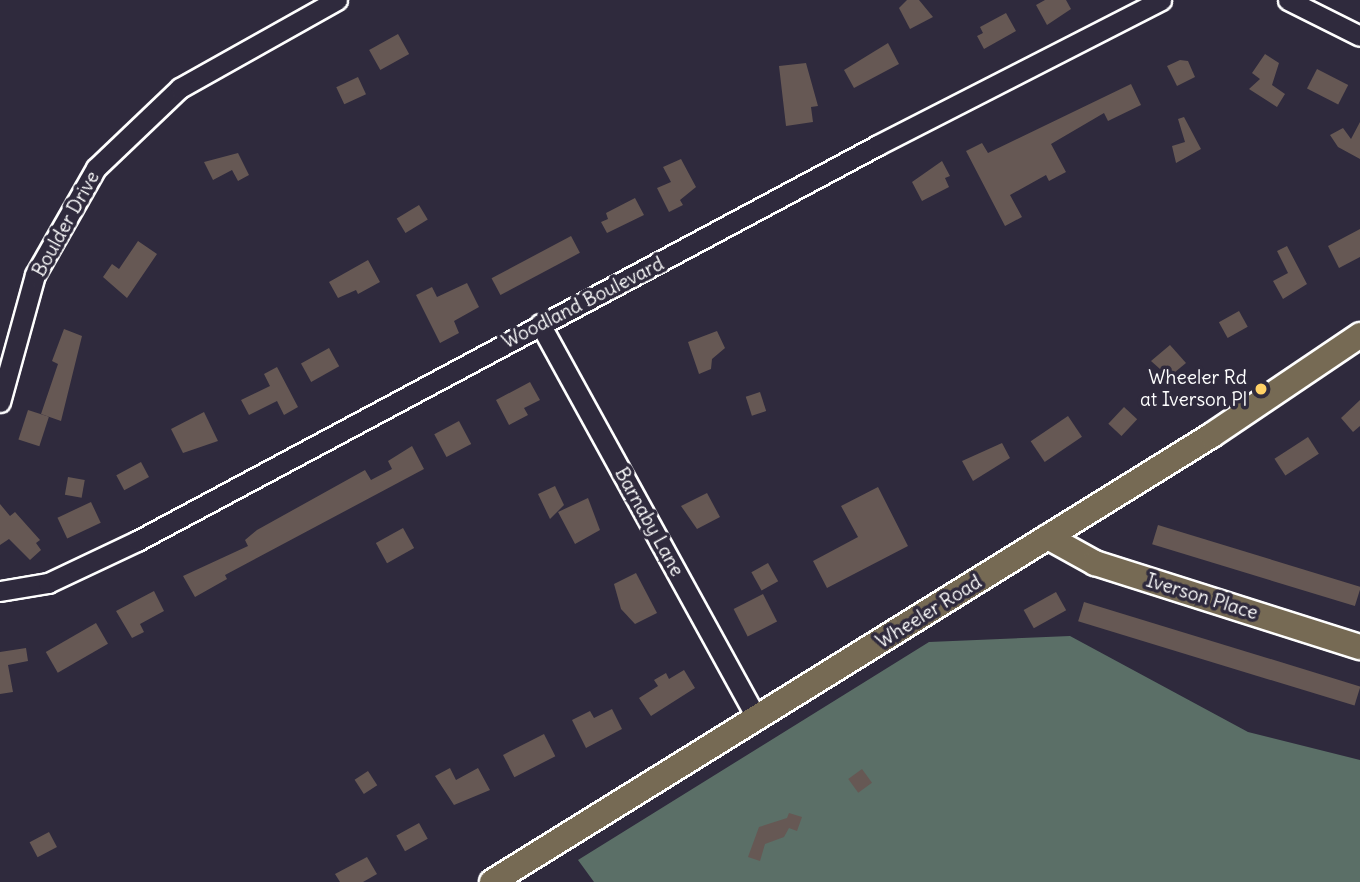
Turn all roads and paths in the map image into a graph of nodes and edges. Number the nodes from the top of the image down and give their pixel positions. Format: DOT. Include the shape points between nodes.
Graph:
graph roads {
  1 [pos="337,0"];
  2 [pos="1161,0"];
  3 [pos="1289,0"];
  4 [pos="1360,36"];
  5 [pos="540,324"];
  6 [pos="1360,335"];
  7 [pos="0,402"];
  8 [pos="1048,537"];
  9 [pos="0,591"];
  10 [pos="1360,647"];
  11 [pos="757,719"];
  12 [pos="492,882"];
  1 -- 7 [label="street, Boulder Drive" via="180,88 96,168 35,275"];
  2 -- 5 [label="street, Woodland Boulevard"];
  3 -- 4 [label="street"];
  5 -- 9 [label="street, Woodland Boulevard" via="78,571 48,583"];
  5 -- 11 [label="street, Barnaby Lane"];
  6 -- 8 [label="main road, Wheeler Road"];
  8 -- 10 [label="main road, Iverson Place" via="1094,563"];
  8 -- 11 [label="main road, Wheeler Road"];
  11 -- 12 [label="main road, Wheeler Road"];
}
